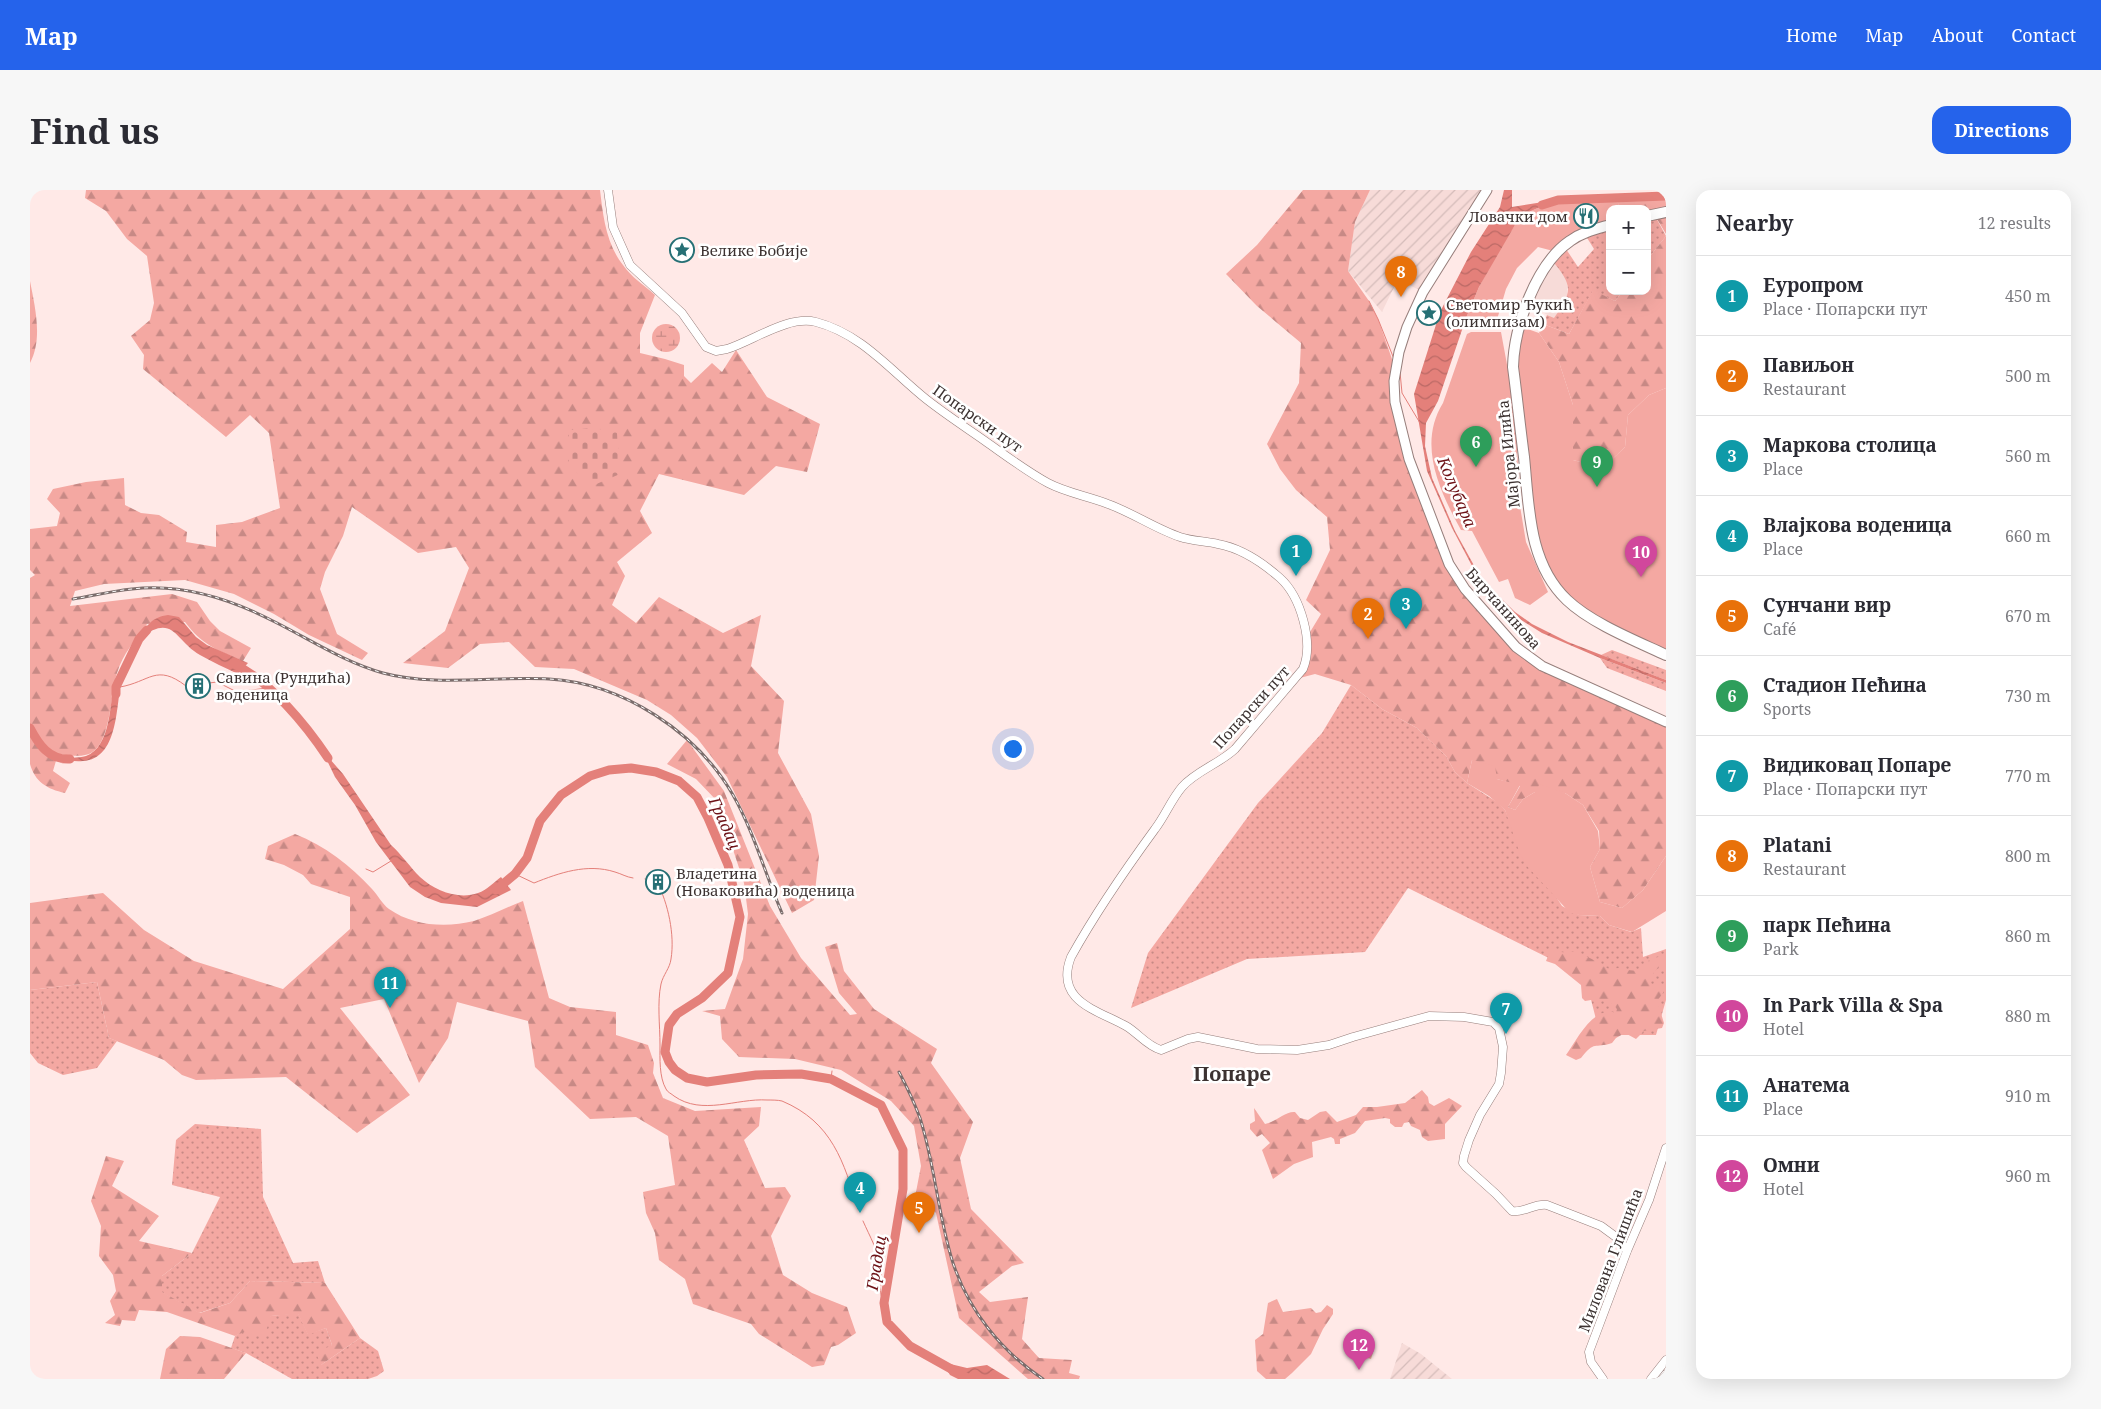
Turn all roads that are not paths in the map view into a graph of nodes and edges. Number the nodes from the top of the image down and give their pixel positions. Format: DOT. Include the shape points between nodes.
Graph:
graph roads {
  1 [pos="608,190"];
  2 [pos="1487,190"];
  3 [pos="1666,212"];
  4 [pos="1651,215"];
  5 [pos="1606,227"];
  6 [pos="1666,655"];
  7 [pos="1666,722"];
  8 [pos="1666,1148"];
  9 [pos="1616,1237"];
  10 [pos="1634,1238"];
  11 [pos="1627,1251"];
  12 [pos="1666,1360"];
  13 [pos="1666,1374"];
  14 [pos="1603,1379"];
  15 [pos="1651,1379"];
  16 [pos="1662,1379"];
  1 -- 9 [label="street, Попарски пут" via="614,227 630,265 687,318 708,348 716,351 727,349 799,321 836,329 869,349 937,407 1047,482 1108,504 1182,538 1232,548 1283,580 1298,606 1306,630 1307,653 1303,669 1235,749 1190,780 1176,794 1075,951 1068,966 1068,984 1075,996 1084,1005 1126,1026 1161,1050 1198,1037 1257,1049 1297,1050 1329,1045 1429,1016 1492,1022 1499,1028 1503,1047 1500,1079 1469,1140 1464,1163 1512,1211 1547,1205 1596,1223"];
  2 -- 7 [label="main road, Бирчанинова" via="1423,292 1399,352 1394,396 1409,459 1449,564 1465,589 1516,647 1542,666"];
  3 -- 4 [label="main road"];
  5 -- 6 [label="main road, Мајора Илића" via="1578,236 1557,252 1545,268 1519,326 1514,367 1531,525 1544,569 1566,599 1624,636"];
  8 -- 10 [label="street, Милована Глишића"];
  9 -- 10 [label="street"];
  9 -- 11 [label="street"];
  10 -- 11 [label="street, Милована Глишића"];
  11 -- 14 [label="street, Милована Глишића" via="1589,1352 1591,1362"];
  12 -- 15 [label="street"];
  13 -- 16 [label="street"];
}
